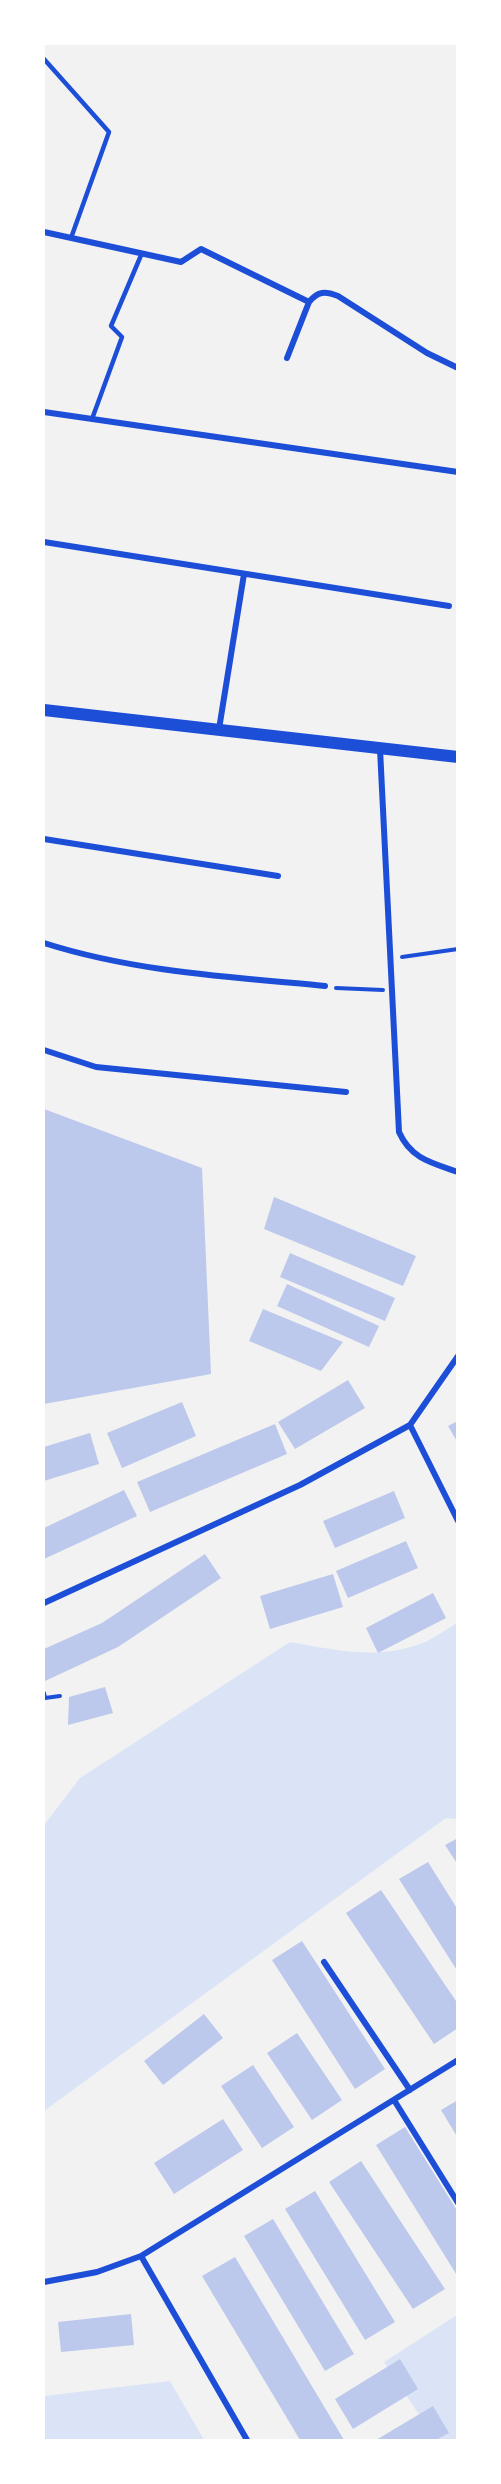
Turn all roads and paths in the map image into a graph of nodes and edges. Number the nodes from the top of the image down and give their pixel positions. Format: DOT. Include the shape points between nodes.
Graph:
graph roads {
  1 [pos="44,59"];
  2 [pos="44,232"];
  3 [pos="71,238"];
  4 [pos="142,253"];
  5 [pos="309,302"];
  6 [pos="287,358"];
  7 [pos="458,368"];
  8 [pos="44,412"];
  9 [pos="92,419"];
  10 [pos="458,472"];
  11 [pos="44,542"];
  12 [pos="244,574"];
  13 [pos="449,606"];
  14 [pos="44,710"];
  15 [pos="219,730"];
  16 [pos="380,749"];
  17 [pos="458,757"];
  18 [pos="44,839"];
  19 [pos="278,876"];
  20 [pos="44,943"];
  21 [pos="458,949"];
  22 [pos="391,958"];
  23 [pos="325,987"];
  24 [pos="392,990"];
  25 [pos="44,1050"];
  26 [pos="346,1092"];
  27 [pos="458,1173"];
  28 [pos="458,1356"];
  29 [pos="410,1425"];
  30 [pos="458,1521"];
  31 [pos="44,1603"];
  32 [pos="44,1693"];
  33 [pos="60,1696"];
  34 [pos="324,1962"];
  35 [pos="458,2060"];
  36 [pos="410,2090"];
  37 [pos="394,2100"];
  38 [pos="458,2203"];
  39 [pos="141,2256"];
  40 [pos="44,2282"];
  41 [pos="248,2440"];
  1 -- 3 [label="lane" via="109,132"];
  2 -- 3 [label="street"];
  3 -- 4 [label="street"];
  4 -- 5 [label="street" via="181,262 201,249"];
  4 -- 9 [label="lane" via="111,326 122,337"];
  5 -- 6 [label="street"];
  5 -- 7 [label="street" via="322,292 338,296 427,353"];
  8 -- 9 [label="street"];
  9 -- 10 [label="street"];
  11 -- 12 [label="street"];
  12 -- 13 [label="street"];
  12 -- 15 [label="street"];
  14 -- 15 [label="main road"];
  15 -- 16 [label="main road"];
  16 -- 17 [label="main road"];
  16 -- 22 [label="street"];
  18 -- 19 [label="street"];
  20 -- 23 [label="street" via="142,968"];
  21 -- 22 [label="path"];
  22 -- 24 [label="street"];
  23 -- 24 [label="path"];
  24 -- 27 [label="street" via="399,1132 414,1154"];
  25 -- 26 [label="street" via="96,1067"];
  28 -- 29 [label="street"];
  29 -- 30 [label="street"];
  29 -- 31 [label="street" via="300,1485"];
  32 -- 33 [label="path" via="45,1698"];
  34 -- 36 [label="street"];
  35 -- 36 [label="street"];
  36 -- 37 [label="street"];
  37 -- 38 [label="street"];
  37 -- 39 [label="street"];
  39 -- 40 [label="street" via="97,2272"];
  39 -- 41 [label="street"];
}
